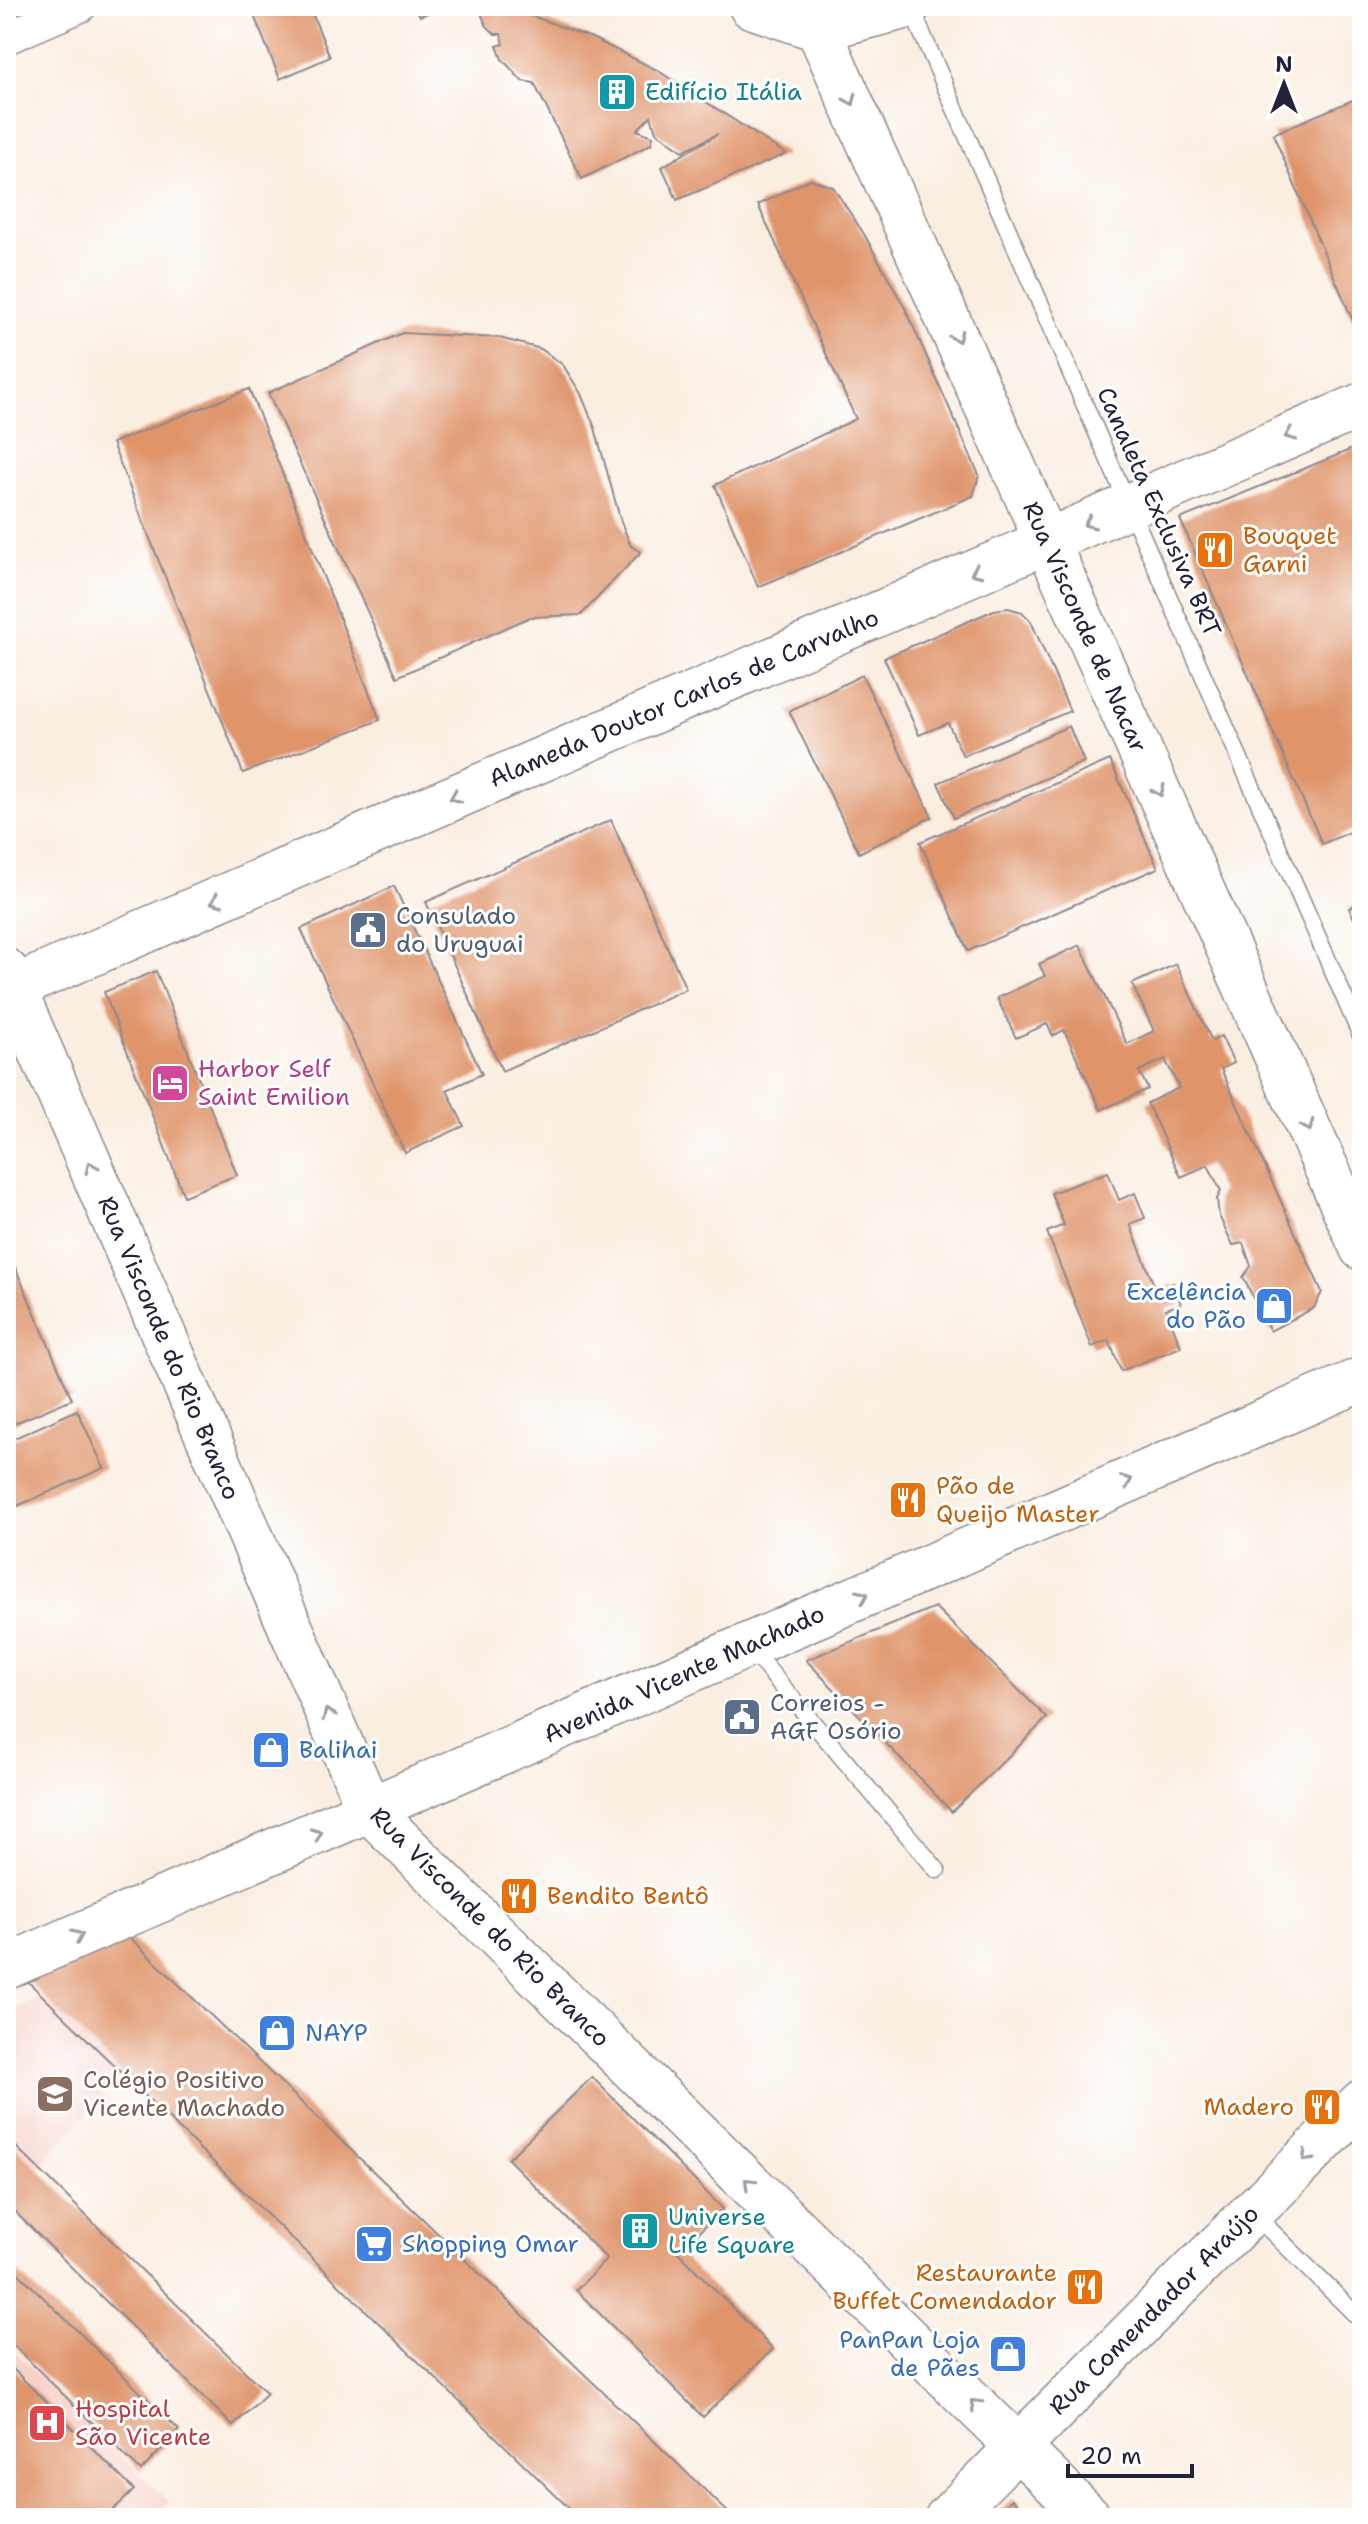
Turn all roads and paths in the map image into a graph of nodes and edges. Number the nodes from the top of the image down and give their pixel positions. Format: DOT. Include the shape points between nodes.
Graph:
graph roads {
  1 [pos="80,6"];
  2 [pos="751,6"];
  3 [pos="909,6"];
  4 [pos="813,17"];
  5 [pos="6,38"];
  6 [pos="1362,405"];
  7 [pos="1130,505"];
  8 [pos="1047,541"];
  9 [pos="8,984"];
  10 [pos="1362,1038"];
  11 [pos="1362,1248"];
  12 [pos="1362,1379"];
  13 [pos="748,1646"];
  14 [pos="370,1811"];
  15 [pos="937,1870"];
  16 [pos="6,1967"];
  17 [pos="1362,2102"];
  18 [pos="1252,2212"];
  19 [pos="1362,2321"];
  20 [pos="1018,2447"];
  21 [pos="947,2518"];
  22 [pos="1090,2518"];
  1 -- 5 [label="street"];
  2 -- 4 [label="street"];
  3 -- 4 [label="street"];
  3 -- 7 [label="lane, Canaleta Exclusiva BRT"];
  4 -- 8 [label="street, Rua Visconde de Nacar, one-way"];
  6 -- 7 [label="street, Alameda Doutor Carlos de Carvalho, one-way"];
  7 -- 8 [label="street, Alameda Doutor Carlos de Carvalho, one-way"];
  7 -- 10 [label="lane, Canaleta Exclusiva BRT"];
  8 -- 9 [label="street, Alameda Doutor Carlos de Carvalho, one-way"];
  8 -- 11 [label="street, Rua Visconde de Nacar, one-way"];
  14 -- 9 [label="street, Rua Visconde do Rio Branco, one-way"];
  13 -- 12 [label="street, Avenida Vicente Machado, one-way"];
  13 -- 14 [label="street, Avenida Vicente Machado"];
  13 -- 15 [label="lane"];
  16 -- 14 [label="street, Avenida Vicente Machado, one-way"];
  20 -- 14 [label="street, Rua Visconde do Rio Branco, one-way"];
  17 -- 18 [label="street, Rua Comendador Araújo, one-way"];
  18 -- 19 [label="lane"];
  18 -- 20 [label="street, Rua Comendador Araújo"];
  20 -- 21 [label="street, Rua Comendador Araújo"];
  20 -- 22 [label="street, Rua Visconde do Rio Branco"];
}
